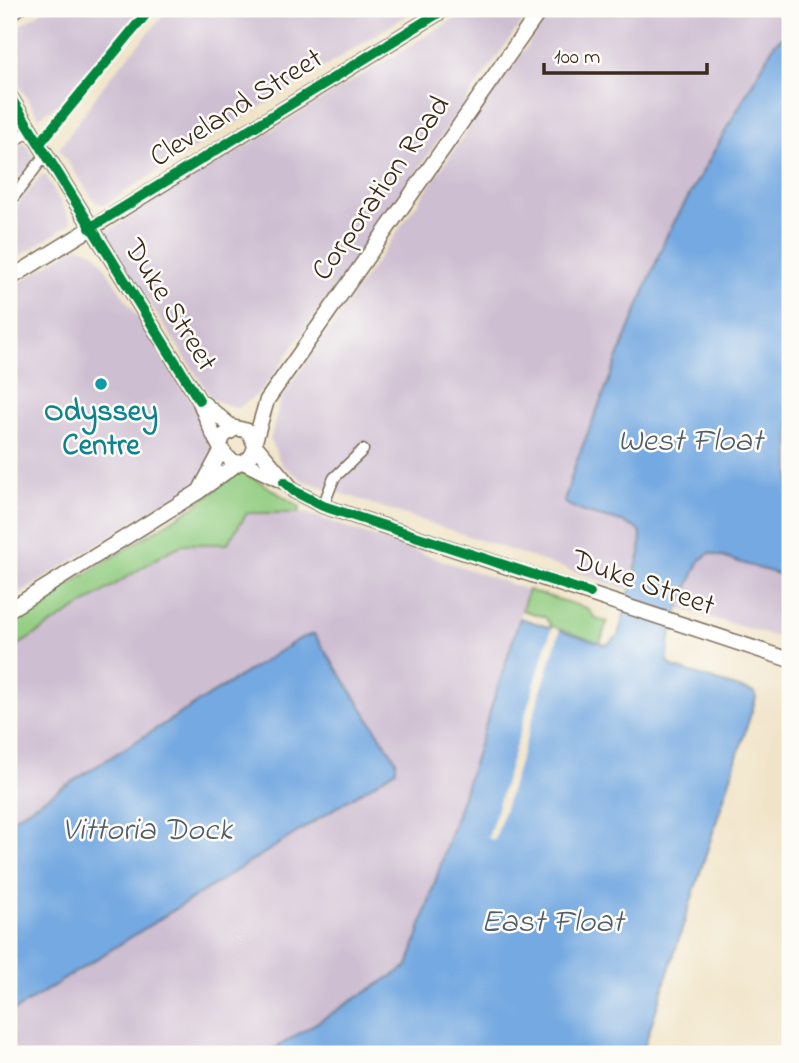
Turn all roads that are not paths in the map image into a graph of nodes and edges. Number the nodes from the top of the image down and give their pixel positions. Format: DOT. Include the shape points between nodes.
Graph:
graph roads {
  1 [pos="20,9"];
  2 [pos="150,9"];
  3 [pos="445,9"];
  4 [pos="541,9"];
  5 [pos="9,16"];
  6 [pos="9,95"];
  7 [pos="31,130"];
  8 [pos="9,145"];
  9 [pos="43,148"];
  10 [pos="9,203"];
  11 [pos="90,229"];
  12 [pos="9,279"];
  13 [pos="199,400"];
  14 [pos="267,400"];
  15 [pos="235,428"];
  16 [pos="255,443"];
  17 [pos="221,449"];
  18 [pos="363,450"];
  19 [pos="240,463"];
  20 [pos="284,482"];
  21 [pos="198,492"];
  22 [pos="323,506"];
  23 [pos="9,610"];
  24 [pos="790,660"];
  1 -- 5 [label="street"];
  2 -- 9 [label="street"];
  3 -- 11 [label="main road, Cleveland Street"];
  4 -- 14 [label="main road, Corporation Road"];
  6 -- 7 [label="main road, Duke Street"];
  7 -- 8 [label="street"];
  7 -- 9 [label="main road, Duke Street"];
  9 -- 10 [label="street"];
  9 -- 11 [label="main road, Duke Street"];
  11 -- 12 [label="main road, Cleveland Street"];
  11 -- 13 [label="main road, Duke Street"];
  13 -- 15 [label="main road, Duke Street"];
  13 -- 17 [label="main road, Duke Street"];
  14 -- 15 [label="main road, Corporation Road"];
  14 -- 16 [label="main road, Corporation Road"];
  15 -- 16 [label="main road" via="248,431"];
  15 -- 17 [label="main road" via="223,436"];
  16 -- 19 [label="main road" via="252,456"];
  16 -- 20 [label="main road, Duke Street"];
  17 -- 19 [label="main road" via="229,460"];
  17 -- 21 [label="main road"];
  18 -- 22 [label="street" via="334,478"];
  19 -- 20 [label="main road, Duke Street"];
  19 -- 21 [label="main road"];
  20 -- 22 [label="main road, Duke Street"];
  21 -- 23 [label="main road"];
  22 -- 24 [label="main road, Duke Street"];
}
